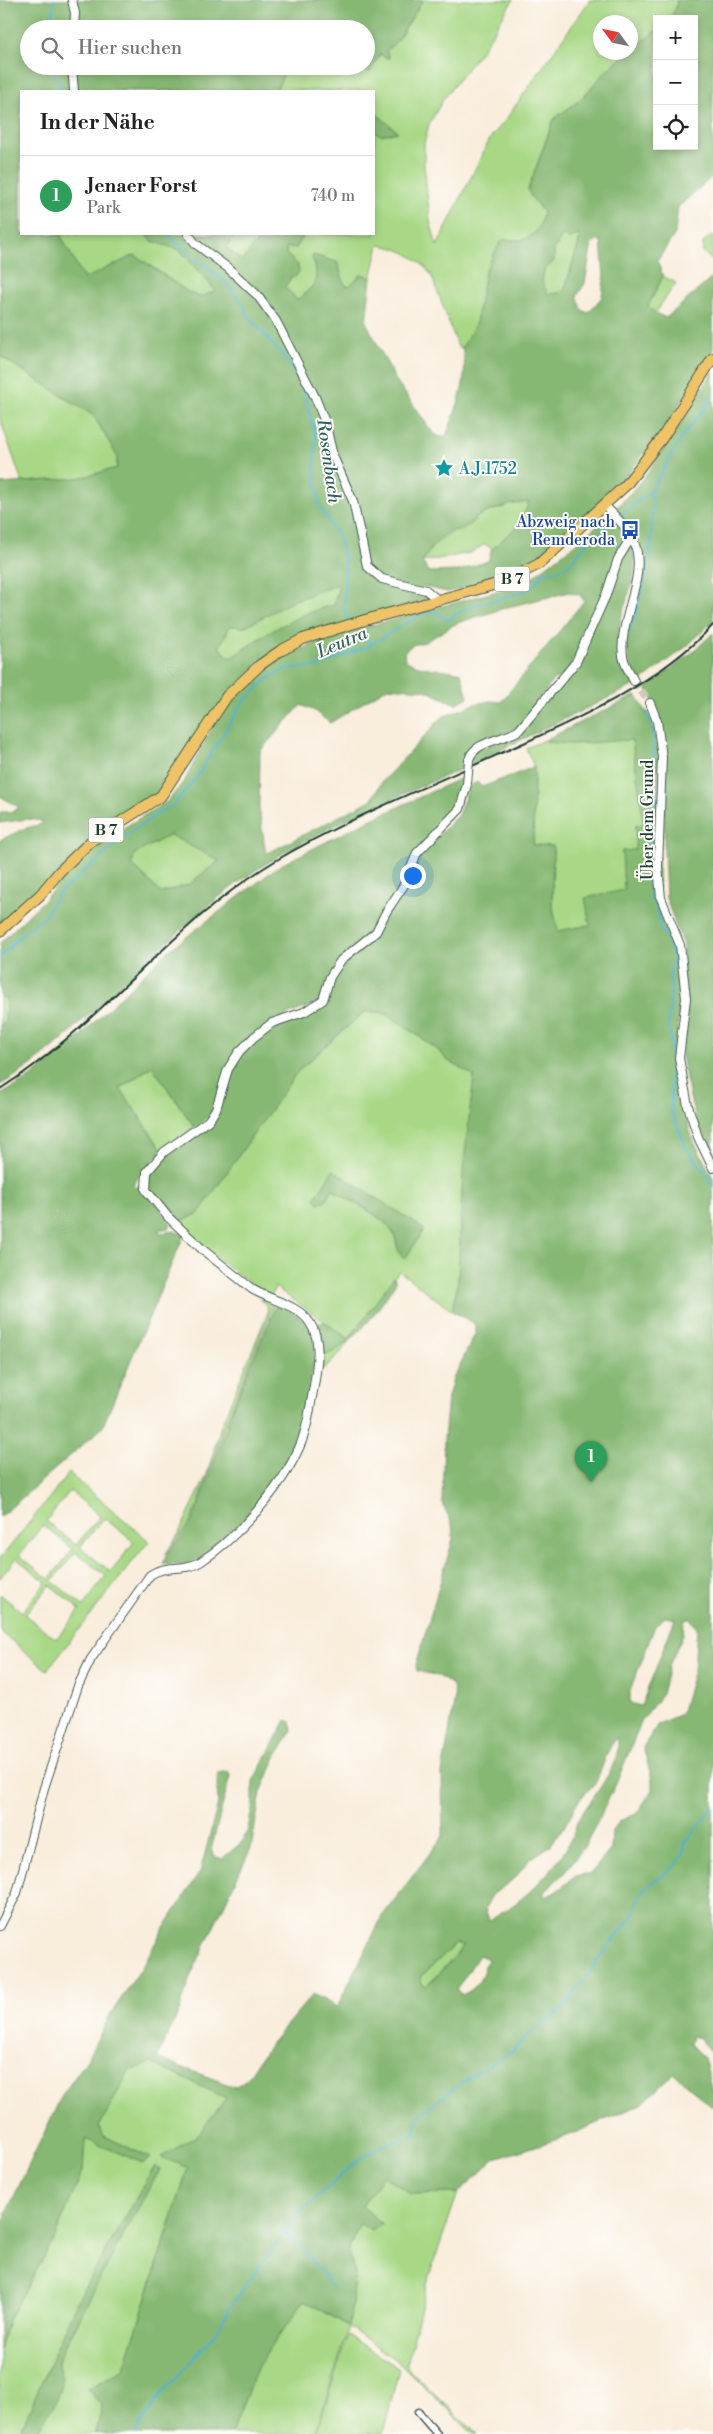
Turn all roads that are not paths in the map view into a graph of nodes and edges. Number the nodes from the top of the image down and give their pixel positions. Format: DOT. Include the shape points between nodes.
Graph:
graph roads {
  1 [pos="72,0"];
  2 [pos="74,20"];
  3 [pos="73,75"];
  4 [pos="74,90"];
  5 [pos="189,235"];
  6 [pos="713,358"];
  7 [pos="605,506"];
  8 [pos="633,539"];
  9 [pos="438,600"];
  10 [pos="634,681"];
  11 [pos="650,703"];
  12 [pos="0,931"];
  13 [pos="713,1168"];
  14 [pos="0,1926"];
  15 [pos="418,2412"];
  16 [pos="438,2434"];
  1 -- 2 [label="street"];
  3 -- 4 [label="street"];
  5 -- 9 [label="street" via="257,295 276,321 315,397 333,456 353,501 367,566 382,579 426,590"];
  6 -- 7 [label="main road, B 7" via="638,472"];
  7 -- 8 [label="street"];
  7 -- 9 [label="main road, B 7" via="528,572"];
  8 -- 10 [label="street" via="638,567 623,656"];
  8 -- 14 [label="street, bridge" via="618,559 606,595 573,667 519,730 475,749 469,760 460,809 417,853 404,885 376,932 341,960 330,977 323,1000 304,1012 272,1023 239,1052 228,1069 216,1109 209,1120 164,1152 147,1172 145,1185 148,1194 185,1234 252,1289 295,1309 310,1323 316,1334 318,1355 308,1420 291,1464 259,1508 201,1562 184,1568 159,1570 150,1575 91,1659 70,1709 44,1788 17,1893"];
  9 -- 12 [label="main road, B 7" via="304,639 260,665 216,710 161,796 91,841 35,900"];
  11 -- 13 [label="street, Über dem Grund" via="657,721 662,756 658,867 662,898 680,944 686,998 679,1058 688,1106"];
  15 -- 16 [label="street"];
}
